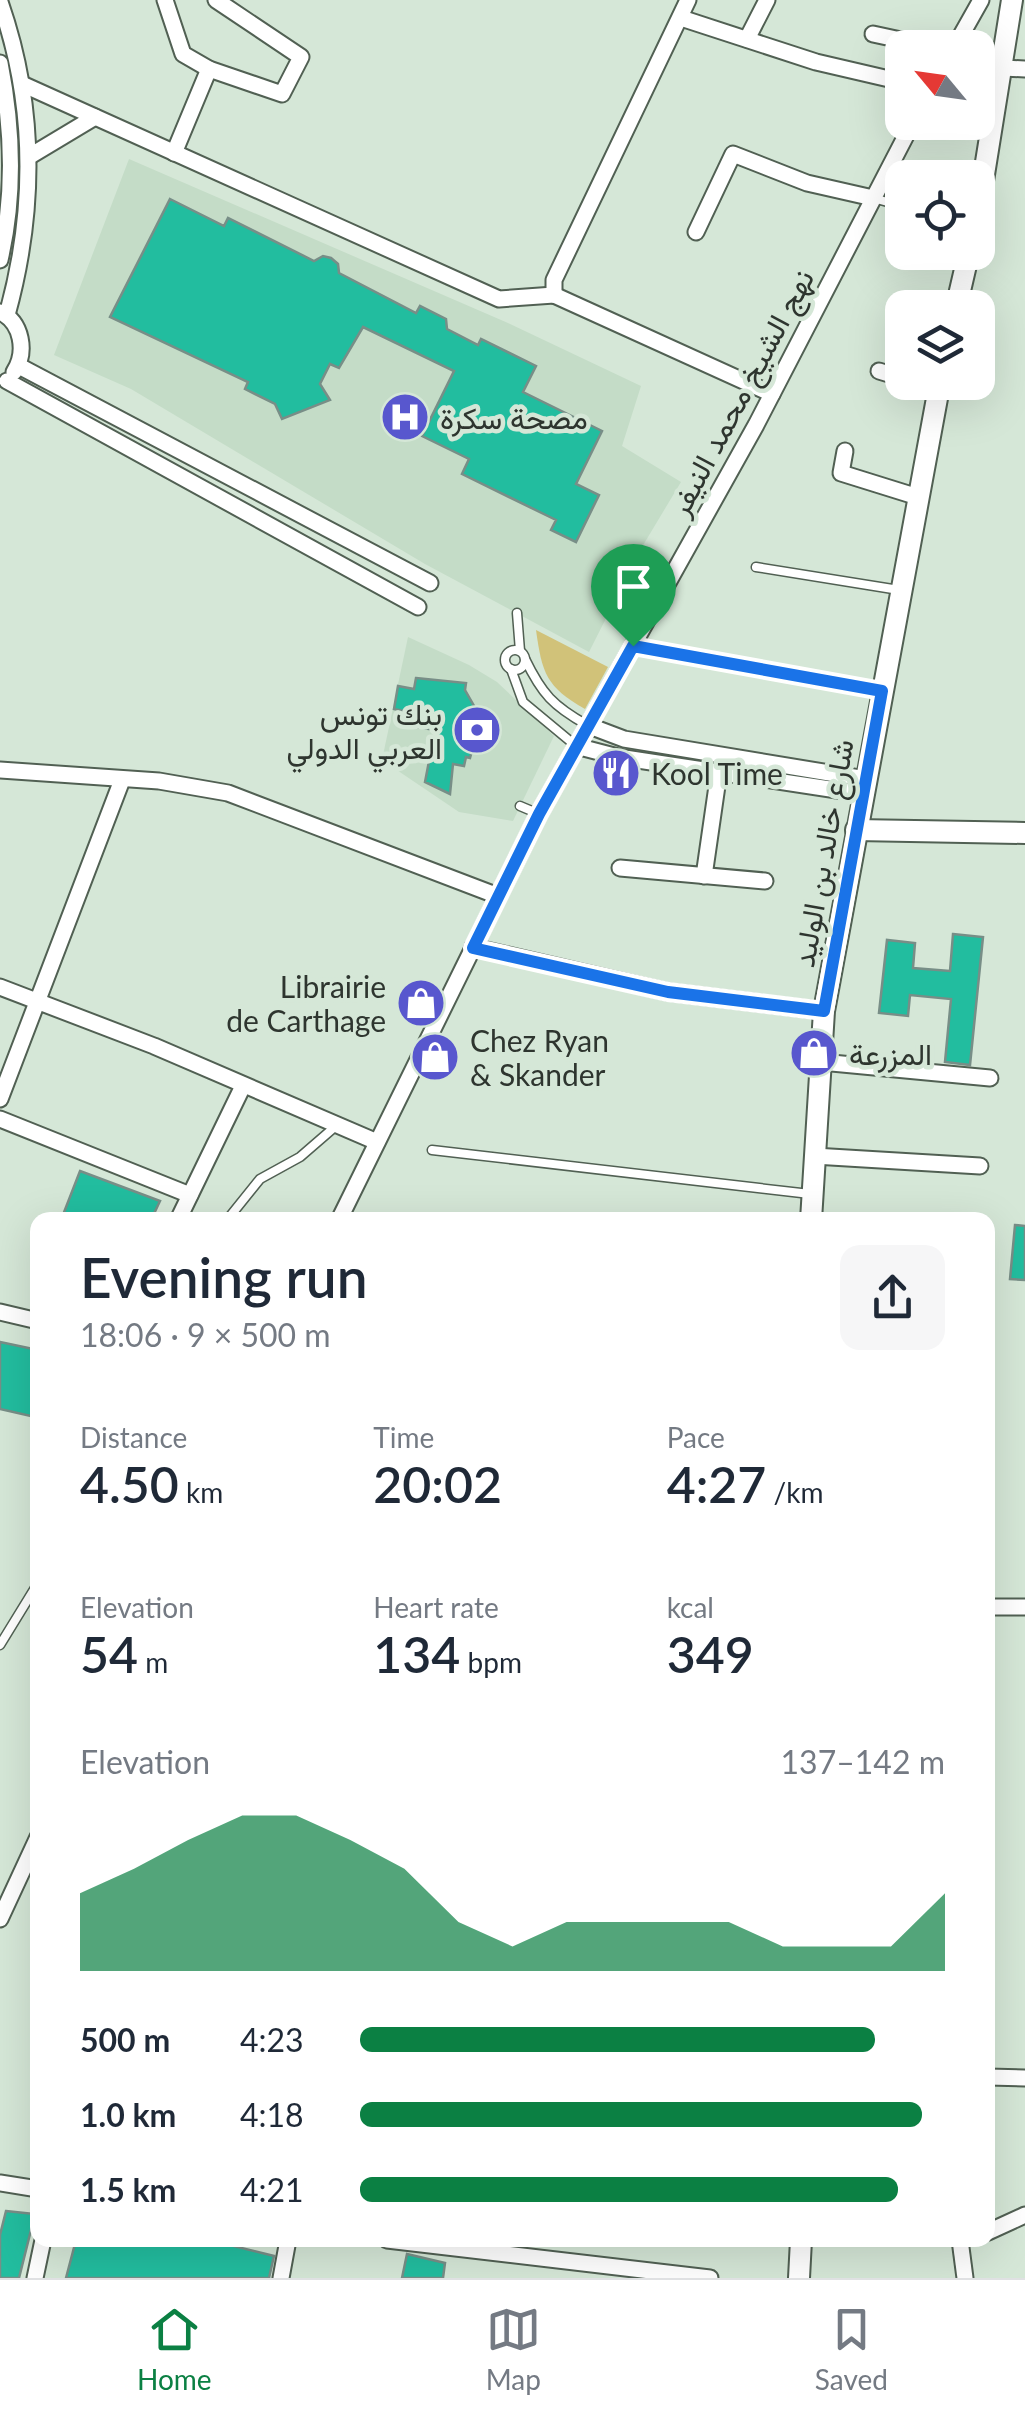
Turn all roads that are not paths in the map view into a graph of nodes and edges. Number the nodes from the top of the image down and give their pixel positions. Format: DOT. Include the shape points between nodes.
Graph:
graph roads {
  1 [pos="165,0"];
  2 [pos="216,0"];
  3 [pos="688,0"];
  4 [pos="767,0"];
  5 [pos="981,0"];
  6 [pos="1012,0"];
  7 [pos="0,2"];
  8 [pos="680,18"];
  9 [pos="964,30"];
  10 [pos="873,34"];
  11 [pos="885,37"];
  12 [pos="747,39"];
  13 [pos="0,64"];
  14 [pos="1003,68"];
  15 [pos="209,69"];
  16 [pos="1025,69"];
  17 [pos="885,78"];
  18 [pos="22,84"];
  19 [pos="95,117"];
  20 [pos="904,140"];
  21 [pos="174,153"];
  22 [pos="30,156"];
  23 [pos="987,160"];
  24 [pos="873,198"];
  25 [pos="885,201"];
  26 [pos="696,232"];
  27 [pos="0,260"];
  28 [pos="554,295"];
  29 [pos="4,313"];
  30 [pos="18,366"];
  31 [pos="878,371"];
  32 [pos="885,373"];
  33 [pos="4,383"];
  34 [pos="772,394"];
  35 [pos="937,400"];
  36 [pos="846,451"];
  37 [pos="918,497"];
  38 [pos="756,567"];
  39 [pos="430,583"];
  40 [pos="901,590"];
  41 [pos="418,607"];
  42 [pos="517,613"];
  43 [pos="633,646"];
  44 [pos="523,655"];
  45 [pos="511,669"];
  46 [pos="882,691"];
  47 [pos="587,725"];
  48 [pos="576,746"];
  49 [pos="0,770"];
  50 [pos="719,772"];
  51 [pos="122,780"];
  52 [pos="865,787"];
  53 [pos="520,806"];
  54 [pos="539,814"];
  55 [pos="856,830"];
  56 [pos="1025,833"];
  57 [pos="620,868"];
  58 [pos="704,876"];
  59 [pos="766,881"];
  60 [pos="498,896"];
  61 [pos="473,948"];
  62 [pos="0,987"];
  63 [pos="39,1000"];
  64 [pos="824,1011"];
  65 [pos="820,1062"];
  66 [pos="990,1078"];
  67 [pos="243,1086"];
  68 [pos="0,1099"];
  69 [pos="0,1119"];
  70 [pos="336,1125"];
  71 [pos="377,1142"];
  72 [pos="432,1150"];
  73 [pos="814,1156"];
  74 [pos="980,1166"];
  75 [pos="812,1194"];
  76 [pos="190,1195"];
  77 [pos="182,1212"];
  78 [pos="233,1212"];
  79 [pos="343,1212"];
  80 [pos="811,1212"];
  81 [pos="0,1312"];
  82 [pos="30,1319"];
  83 [pos="30,1596"];
  84 [pos="995,1606"];
  85 [pos="1025,1608"];
  86 [pos="0,1645"];
  87 [pos="30,1851"];
  88 [pos="5,1892"];
  89 [pos="0,1919"];
  90 [pos="995,2077"];
  91 [pos="1025,2078"];
  92 [pos="0,2184"];
  93 [pos="30,2188"];
  94 [pos="1025,2215"];
  95 [pos="995,2229"];
  96 [pos="41,2247"];
  97 [pos="287,2247"];
  98 [pos="489,2247"];
  99 [pos="801,2247"];
  100 [pos="961,2247"];
  101 [pos="34,2278"];
  102 [pos="280,2278"];
  103 [pos="710,2278"];
  104 [pos="799,2278"];
  105 [pos="965,2278"];
  1 -- 15 [label="street" via="183,54"];
  2 -- 15 [label="street" via="301,58 282,94"];
  3 -- 8 [label="street"];
  4 -- 12 [label="street"];
  5 -- 9 [label="street"];
  6 -- 14 [label="street"];
  7 -- 18 [label="street"];
  8 -- 12 [label="street"];
  8 -- 28 [label="street" via="554,280"];
  10 -- 11 [label="street"];
  12 -- 17 [label="street"];
  13 -- 27 [label="street" via="11,163"];
  14 -- 16 [label="street"];
  14 -- 23 [label="street"];
  15 -- 21 [label="street"];
  18 -- 19 [label="street"];
  18 -- 22 [label="street"];
  19 -- 21 [label="street"];
  19 -- 22 [label="street"];
  20 -- 24 [label="street, نهج الشيخ محمد النيفر"];
  21 -- 28 [label="street" via="499,299"];
  22 -- 29 [label="street" via="25,233"];
  24 -- 25 [label="lane"];
  24 -- 26 [label="street" via="807,183 733,154"];
  24 -- 34 [label="street, نهج الشيخ محمد النيفر"];
  28 -- 34 [label="street"];
  29 -- 30 [label="street" via="22,347"];
  30 -- 33 [label="street"];
  30 -- 39 [label="street"];
  31 -- 32 [label="street"];
  33 -- 41 [label="street"];
  34 -- 43 [label="street, نهج الشيخ محمد النيفر"];
  35 -- 37 [label="street, شارع خالد بن الوليد"];
  36 -- 37 [label="street" via="841,473"];
  37 -- 40 [label="street, شارع خالد بن الوليد"];
  38 -- 40 [label="lane"];
  40 -- 46 [label="street, شارع خالد بن الوليد"];
  42 -- 44 [label="lane"];
  43 -- 46 [label="lane"];
  43 -- 47 [label="street, نهج الشيخ محمد النيفر"];
  44 -- 45 [label="lane" via="521,668"];
  44 -- 45 [label="lane" via="506,654"];
  44 -- 47 [label="lane" via="539,689"];
  45 -- 48 [label="lane" via="523,702"];
  46 -- 52 [label="street, شارع خالد بن الوليد"];
  47 -- 48 [label="street, نهج الشيخ محمد النيفر"];
  47 -- 52 [label="street" via="624,739"];
  48 -- 50 [label="street"];
  48 -- 54 [label="street, نهج الشيخ محمد النيفر"];
  49 -- 51 [label="street"];
  50 -- 52 [label="street"];
  50 -- 58 [label="street"];
  51 -- 60 [label="street" via="228,793"];
  51 -- 63 [label="street"];
  52 -- 55 [label="street, شارع خالد بن الوليد"];
  53 -- 54 [label="lane"];
  54 -- 60 [label="street, نهج الشيخ محمد النيفر"];
  55 -- 56 [label="street"];
  55 -- 64 [label="street, شارع خالد بن الوليد"];
  57 -- 58 [label="street"];
  58 -- 59 [label="street"];
  60 -- 61 [label="street, نهج الشيخ محمد النيفر"];
  61 -- 64 [label="street" via="668,992"];
  61 -- 71 [label="street, نهج الشيخ محمد النيفر"];
  62 -- 63 [label="street"];
  63 -- 67 [label="street"];
  63 -- 68 [label="street"];
  64 -- 65 [label="street, شارع خالد بن الوليد"];
  65 -- 66 [label="street"];
  65 -- 73 [label="street, شارع خالد بن الوليد"];
  67 -- 70 [label="street"];
  67 -- 76 [label="street"];
  69 -- 76 [label="street"];
  70 -- 71 [label="street"];
  70 -- 78 [label="lane" via="300,1157 260,1179"];
  71 -- 79 [label="street, نهج الشيخ محمد النيفر"];
  72 -- 75 [label="lane"];
  73 -- 74 [label="street"];
  73 -- 75 [label="street, شارع خالد بن الوليد"];
  75 -- 80 [label="street, شارع خالد بن الوليد"];
  76 -- 77 [label="street"];
  81 -- 82 [label="street"];
  83 -- 86 [label="lane"];
  84 -- 85 [label="street"];
  87 -- 88 [label="street"];
  88 -- 89 [label="street"];
  90 -- 91 [label="street"];
  92 -- 93 [label="street"];
  94 -- 95 [label="street"];
  96 -- 101 [label="street"];
  97 -- 102 [label="street"];
  98 -- 103 [label="street"];
  99 -- 104 [label="street"];
  100 -- 105 [label="street"];
}
